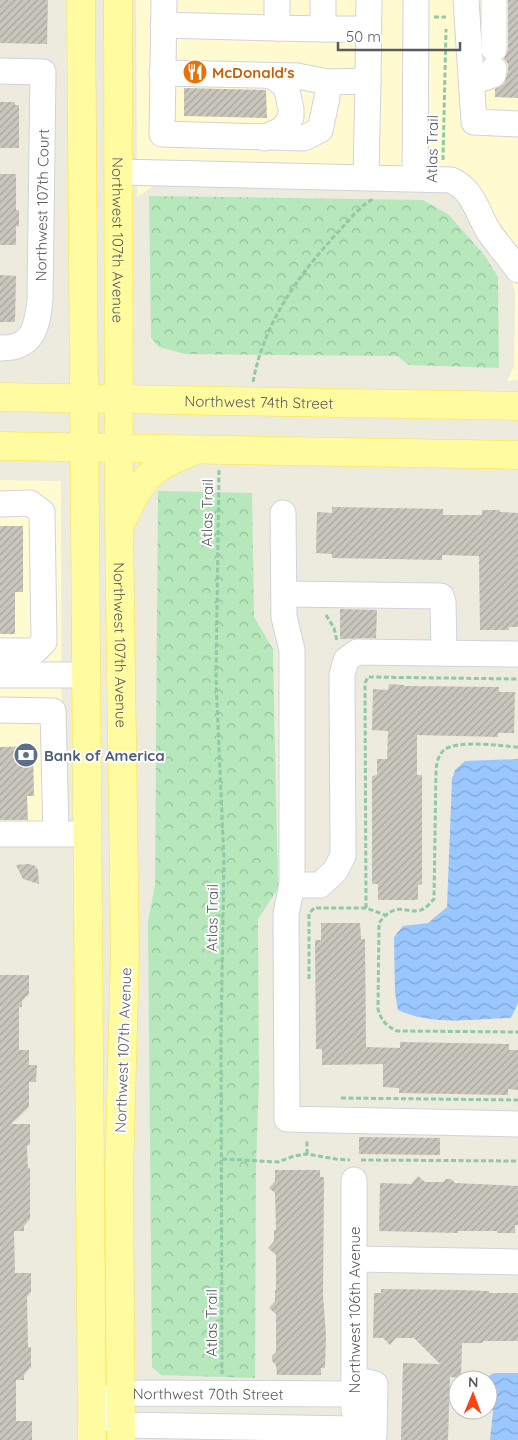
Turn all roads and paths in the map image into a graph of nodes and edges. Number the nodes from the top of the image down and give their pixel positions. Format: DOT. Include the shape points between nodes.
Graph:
graph roads {
  1 [pos="81,0"];
  2 [pos="118,0"];
  3 [pos="164,0"];
  4 [pos="277,0"];
  5 [pos="324,0"];
  6 [pos="368,0"];
  7 [pos="416,0"];
  8 [pos="494,0"];
  9 [pos="456,4"];
  10 [pos="163,25"];
  11 [pos="277,28"];
  12 [pos="323,29"];
  13 [pos="368,30"];
  14 [pos="0,71"];
  15 [pos="162,73"];
  16 [pos="279,81"];
  17 [pos="368,81"];
  18 [pos="328,82"];
  19 [pos="472,82"];
  20 [pos="518,124"];
  21 [pos="274,133"];
  22 [pos="219,136"];
  23 [pos="120,172"];
  24 [pos="218,174"];
  25 [pos="416,178"];
  26 [pos="443,179"];
  27 [pos="371,187"];
  28 [pos="518,270"];
  29 [pos="0,348"];
  30 [pos="0,397"];
  31 [pos="84,399"];
  32 [pos="120,400"];
  33 [pos="249,402"];
  34 [pos="518,406"];
  35 [pos="0,446"];
  36 [pos="85,448"];
  37 [pos="120,448"];
  38 [pos="208,449"];
  39 [pos="518,455"];
  40 [pos="0,504"];
  41 [pos="283,513"];
  42 [pos="119,527"];
  43 [pos="284,594"];
  44 [pos="324,594"];
  45 [pos="0,651"];
  46 [pos="444,653"];
  47 [pos="518,654"];
  48 [pos="346,660"];
  49 [pos="0,675"];
  50 [pos="86,675"];
  51 [pos="518,678"];
  52 [pos="0,710"];
  53 [pos="518,747"];
  54 [pos="0,834"];
  55 [pos="56,834"];
  56 [pos="88,834"];
  57 [pos="292,885"];
  58 [pos="366,908"];
  59 [pos="386,915"];
  60 [pos="308,982"];
  61 [pos="518,1032"];
  62 [pos="336,1098"];
  63 [pos="518,1100"];
  64 [pos="308,1120"];
  65 [pos="518,1124"];
  66 [pos="307,1154"];
  67 [pos="222,1159"];
  68 [pos="518,1160"];
  69 [pos="354,1180"];
  70 [pos="354,1259"];
  71 [pos="518,1262"];
  72 [pos="222,1382"];
  73 [pos="354,1387"];
  74 [pos="120,1393"];
  75 [pos="293,1394"];
  76 [pos="92,1406"];
  77 [pos="292,1427"];
  78 [pos="121,1433"];
  79 [pos="357,1436"];
  80 [pos="92,1440"];
  1 -- 31 [label="main road, Northwest 107th Avenue"];
  2 -- 23 [label="main road, Northwest 107th Avenue"];
  3 -- 10 [label="street"];
  4 -- 11 [label="street"];
  5 -- 12 [label="street"];
  6 -- 13 [label="street"];
  7 -- 25 [label="street"];
  8 -- 19 [label="street" via="493,76"];
  9 -- 19 [label="street"];
  9 -- 26 [label="path, Atlas Trail"];
  10 -- 11 [label="street"];
  10 -- 15 [label="street"];
  11 -- 12 [label="street"];
  12 -- 13 [label="street"];
  13 -- 17 [label="street"];
  14 -- 29 [label="street, Northwest 107th Court" via="43,72 38,323 22,344"];
  15 -- 16 [label="street"];
  15 -- 22 [label="street" via="162,134"];
  16 -- 18 [label="street" via="296,76"];
  16 -- 21 [label="street" via="291,109 291,117"];
  17 -- 18 [label="street"];
  17 -- 27 [label="street"];
  18 -- 21 [label="street" via="320,130 304,138"];
  19 -- 20 [label="street" via="474,122"];
  21 -- 22 [label="street"];
  22 -- 24 [label="street"];
  23 -- 24 [label="street"];
  23 -- 32 [label="main road, Northwest 107th Avenue"];
  24 -- 27 [label="street"];
  25 -- 26 [label="street"];
  25 -- 27 [label="street"];
  26 -- 28 [label="street" via="458,183 467,191 489,232"];
  27 -- 33 [label="path" via="363,205 291,289 269,329"];
  30 -- 31 [label="main road, Northwest 74th Street"];
  31 -- 32 [label="main road, Northwest 74th Street"];
  31 -- 36 [label="main road, Northwest 107th Avenue"];
  32 -- 33 [label="main road, Northwest 74th Street"];
  32 -- 37 [label="main road, Northwest 107th Avenue"];
  33 -- 34 [label="main road, Northwest 74th Street"];
  35 -- 36 [label="main road"];
  36 -- 37 [label="main road"];
  36 -- 50 [label="main road, Northwest 107th Avenue"];
  37 -- 38 [label="main road"];
  37 -- 42 [label="main road, Northwest 107th Avenue"];
  38 -- 39 [label="main road"];
  38 -- 42 [label="main road" via="176,457 145,478"];
  38 -- 67 [label="path, Atlas Trail" via="224,860"];
  40 -- 45 [label="street" via="30,504 42,512 44,642 35,651"];
  41 -- 43 [label="street"];
  42 -- 74 [label="main road, Northwest 107th Avenue" via="125,945 119,1185"];
  43 -- 44 [label="street"];
  43 -- 57 [label="street" via="284,617 292,650"];
  44 -- 46 [label="street" via="441,596"];
  44 -- 48 [label="path" via="324,610"];
  46 -- 47 [label="street"];
  46 -- 48 [label="street" via="357,652"];
  48 -- 57 [label="street" via="342,675 343,856 335,871 320,885"];
  49 -- 50 [label="street"];
  50 -- 56 [label="main road, Northwest 107th Avenue"];
  51 -- 58 [label="path" via="368,677 365,682"];
  52 -- 55 [label="street" via="53,711"];
  53 -- 59 [label="path" via="462,745 443,751 436,769 434,899 424,908 398,908"];
  54 -- 55 [label="street"];
  55 -- 56 [label="street"];
  56 -- 76 [label="main road, Northwest 107th Avenue"];
  57 -- 64 [label="street" via="286,913 287,1119"];
  58 -- 59 [label="path"];
  58 -- 60 [label="path" via="314,908 309,914"];
  59 -- 61 [label="path" via="380,923 378,1010 388,1027 397,1031"];
  62 -- 63 [label="path"];
  64 -- 65 [label="street"];
  64 -- 66 [label="path"];
  66 -- 67 [label="path" via="278,1162"];
  66 -- 68 [label="path" via="352,1160"];
  67 -- 72 [label="path, Atlas Trail"];
  69 -- 70 [label="street, Northwest 106th Avenue"];
  70 -- 71 [label="street"];
  70 -- 73 [label="street, Northwest 106th Avenue"];
  73 -- 75 [label="street, Northwest 70th Street"];
  73 -- 79 [label="street, Northwest 106th Avenue"];
  74 -- 75 [label="street, Northwest 70th Street"];
  74 -- 76 [label="street, Northwest 70th Street"];
  74 -- 78 [label="main road, Northwest 107th Avenue"];
  75 -- 77 [label="street"];
  76 -- 78 [label="street"];
  76 -- 80 [label="main road, Northwest 107th Avenue"];
  77 -- 78 [label="street"];
  77 -- 79 [label="street"];
}
